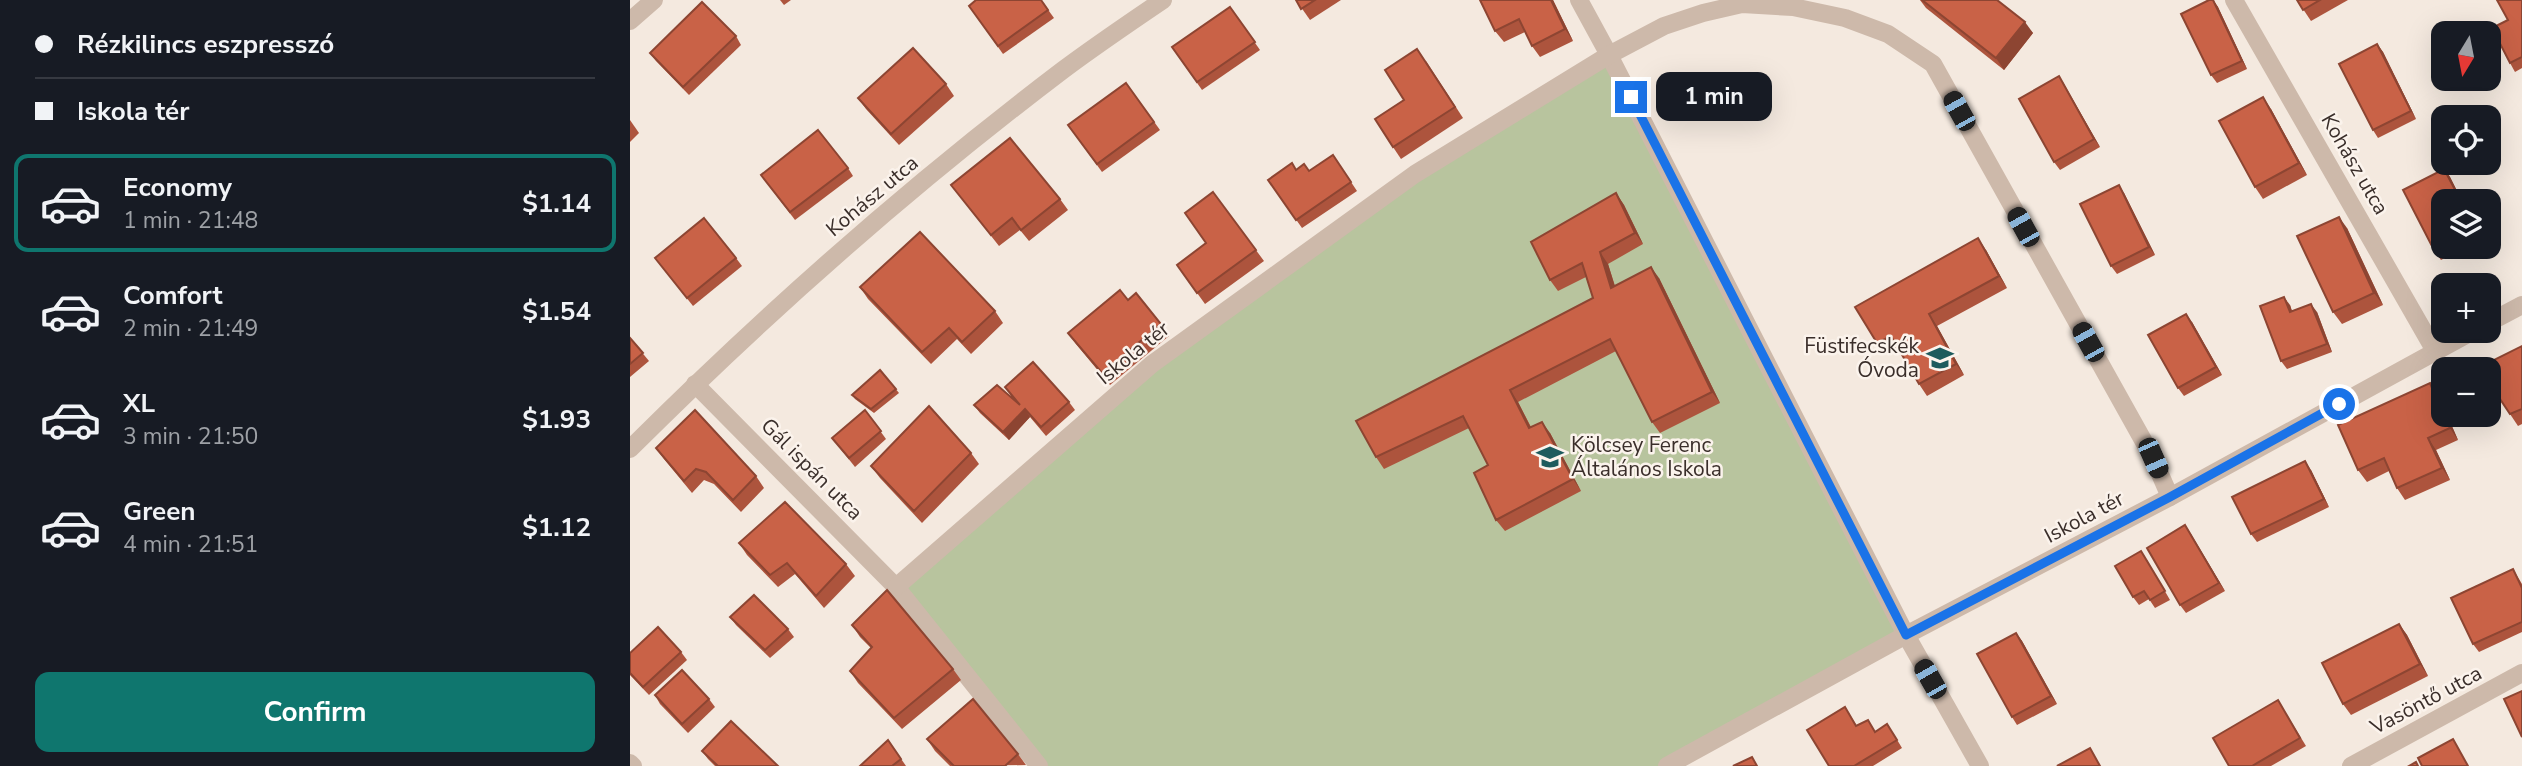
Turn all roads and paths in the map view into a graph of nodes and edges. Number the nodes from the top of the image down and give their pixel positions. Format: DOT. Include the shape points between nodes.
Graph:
graph roads {
  1 [pos="654,0"];
  2 [pos="1163,0"];
  3 [pos="1579,0"];
  4 [pos="2234,0"];
  5 [pos="630,21"];
  6 [pos="1609,55"];
  7 [pos="2522,305"];
  8 [pos="2501,316"];
  9 [pos="2450,343"];
  10 [pos="2435,351"];
  11 [pos="695,384"];
  12 [pos="630,449"];
  13 [pos="2170,497"];
  14 [pos="896,587"];
  15 [pos="1906,635"];
  16 [pos="2522,673"];
  17 [pos="1039,766"];
  18 [pos="1667,766"];
  19 [pos="1980,766"];
  20 [pos="2351,766"];
  1 -- 5 [label="street"];
  2 -- 11 [label="street, Kohász utca" via="1063,70 871,224"];
  3 -- 6 [label="street"];
  4 -- 10 [label="street, Kohász utca"];
  6 -- 13 [label="street, Iskola tér" via="1664,26 1742,4 1793,7 1845,18 1888,34 1933,64 2153,458"];
  6 -- 14 [label="street, Iskola tér" via="1415,174 1152,364"];
  6 -- 15 [label="street"];
  7 -- 8 [label="street"];
  9 -- 10 [label="street"];
  10 -- 13 [label="street"];
  11 -- 12 [label="street, Kohász utca"];
  11 -- 14 [label="street, Gál ispán utca"];
  13 -- 15 [label="street, Iskola tér"];
  14 -- 17 [label="street"];
  15 -- 18 [label="street, Iskola tér"];
  15 -- 19 [label="street"];
  16 -- 20 [label="street, Vasöntő utca"];
}
